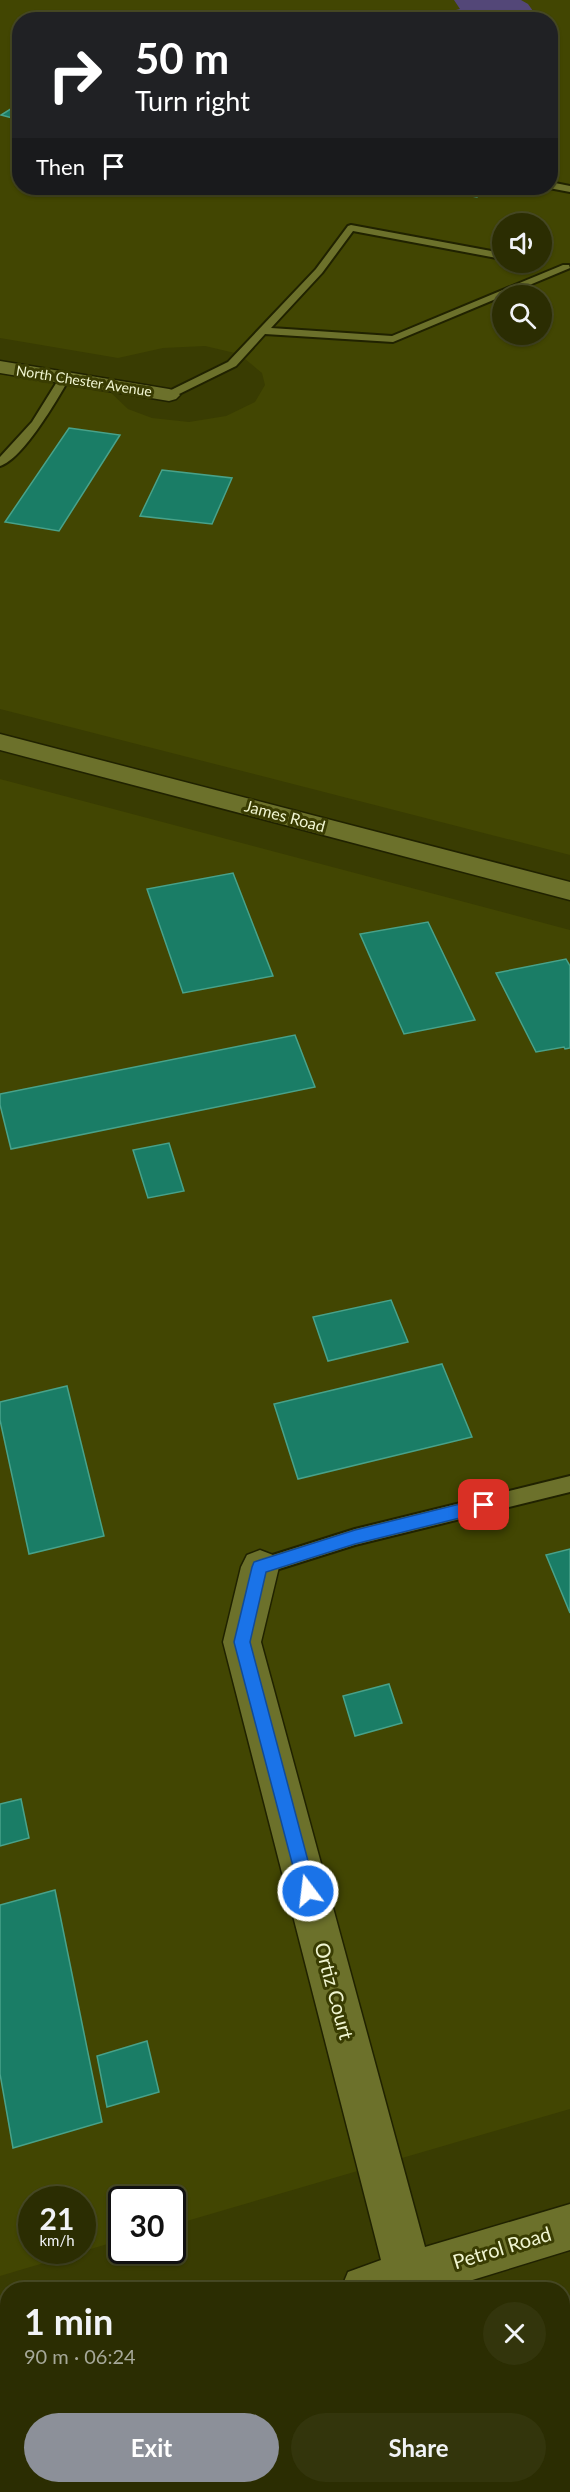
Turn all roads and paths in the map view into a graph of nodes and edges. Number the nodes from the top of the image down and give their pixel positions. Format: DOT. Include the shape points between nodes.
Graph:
graph roads {
  1 [pos="492,254"];
  2 [pos="552,264"];
  3 [pos="568,266"];
  4 [pos="262,331"];
  5 [pos="0,367"];
  6 [pos="64,380"];
  7 [pos="169,395"];
  8 [pos="0,463"];
  9 [pos="0,742"];
  10 [pos="570,891"];
  11 [pos="570,1484"];
  12 [pos="260,1567"];
  13 [pos="570,2227"];
  14 [pos="409,2276"];
  15 [pos="389,2282"];
  1 -- 4 [label="lane" via="351,228 319,271"];
  2 -- 3 [label="lane"];
  3 -- 4 [label="lane" via="393,339"];
  4 -- 7 [label="lane" via="232,364"];
  5 -- 6 [label="street, North Chester Avenue"];
  6 -- 7 [label="street, North Chester Avenue"];
  6 -- 8 [label="lane" via="39,421"];
  9 -- 10 [label="street, James Road"];
  11 -- 12 [label="lane" via="355,1537"];
  12 -- 14 [label="street, Ortiz Court" via="242,1642"];
  13 -- 14 [label="street, Petrol Road"];
  14 -- 15 [label="street, Petrol Road"];
}
